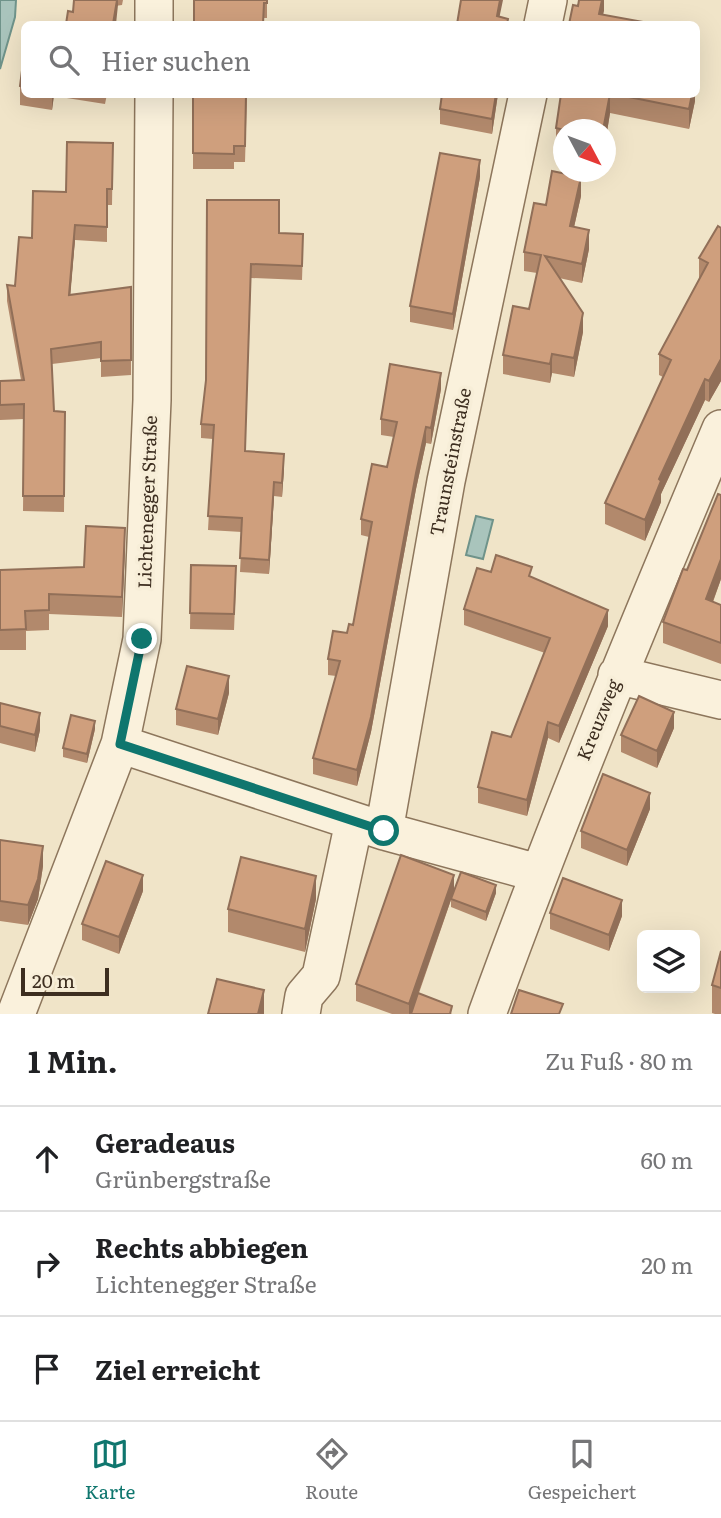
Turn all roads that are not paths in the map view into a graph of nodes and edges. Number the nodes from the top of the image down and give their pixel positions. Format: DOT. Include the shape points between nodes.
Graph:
graph roads {
  1 [pos="154,0"];
  2 [pos="548,0"];
  3 [pos="154,21"];
  4 [pos="544,21"];
  5 [pos="154,98"];
  6 [pos="527,98"];
  7 [pos="721,429"];
  8 [pos="617,675"];
  9 [pos="721,701"];
  10 [pos="120,744"];
  11 [pos="369,827"];
  12 [pos="538,873"];
  13 [pos="16,1014"];
  14 [pos="301,1014"];
  15 [pos="487,1014"];
  1 -- 3 [label="street"];
  2 -- 4 [label="street"];
  5 -- 10 [label="street, Lichtenegger Straße" via="152,400 142,639"];
  6 -- 11 [label="street, Traunsteinstraße"];
  7 -- 8 [label="street, Kreuzweg"];
  8 -- 9 [label="street"];
  8 -- 12 [label="street, Kreuzweg"];
  10 -- 11 [label="street"];
  10 -- 13 [label="street, Lichtenegger Straße"];
  11 -- 12 [label="street"];
  11 -- 14 [label="street, Traunsteinstraße" via="321,976 304,996"];
  12 -- 15 [label="street, Kreuzweg"];
}
